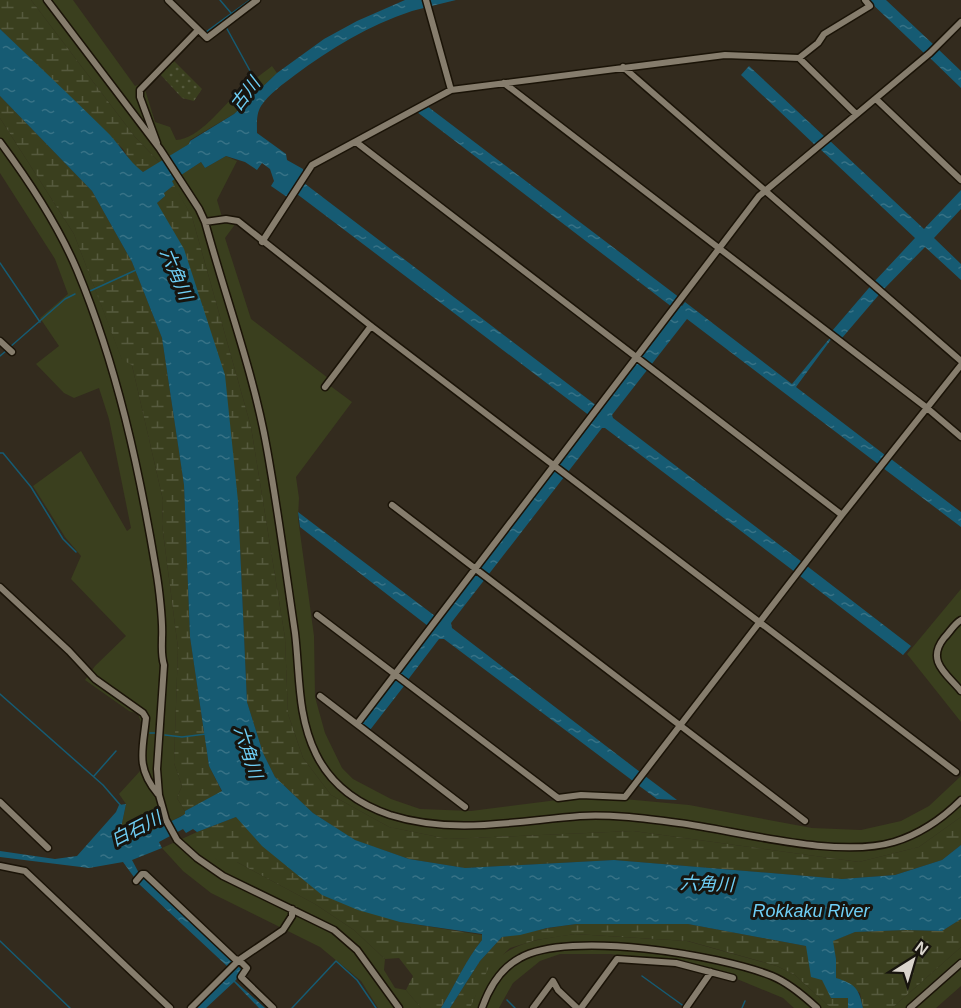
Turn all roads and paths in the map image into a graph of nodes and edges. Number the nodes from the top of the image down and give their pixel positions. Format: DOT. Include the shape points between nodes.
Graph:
graph roads {
  1 [pos="47,0"];
  2 [pos="168,0"];
  3 [pos="257,0"];
  4 [pos="426,0"];
  5 [pos="864,0"];
  6 [pos="961,22"];
  7 [pos="198,30"];
  8 [pos="799,58"];
  9 [pos="623,67"];
  10 [pos="504,83"];
  11 [pos="451,90"];
  12 [pos="876,99"];
  13 [pos="856,114"];
  14 [pos="0,142"];
  15 [pos="356,142"];
  16 [pos="160,149"];
  17 [pos="961,180"];
  18 [pos="765,190"];
  19 [pos="205,222"];
  20 [pos="262,242"];
  21 [pos="720,249"];
  22 [pos="371,326"];
  23 [pos="2,343"];
  24 [pos="12,352"];
  25 [pos="642,362"];
  26 [pos="961,363"];
  27 [pos="325,387"];
  28 [pos="927,408"];
  29 [pos="961,437"];
  30 [pos="559,470"];
  31 [pos="392,505"];
  32 [pos="842,515"];
  33 [pos="480,572"];
  34 [pos="0,587"];
  35 [pos="316,615"];
  36 [pos="961,620"];
  37 [pos="760,622"];
  38 [pos="399,678"];
  39 [pos="961,692"];
  40 [pos="320,696"];
  41 [pos="357,724"];
  42 [pos="680,725"];
  43 [pos="956,772"];
  44 [pos="159,795"];
  45 [pos="961,800"];
  46 [pos="0,802"];
  47 [pos="465,807"];
  48 [pos="805,821"];
  49 [pos="48,848"];
  50 [pos="0,866"];
  51 [pos="136,881"];
  52 [pos="292,909"];
  53 [pos="961,963"];
  54 [pos="235,964"];
  55 [pos="711,972"];
  56 [pos="733,978"];
  57 [pos="581,1007"];
  58 [pos="689,1007"];
  59 [pos="170,1008"];
  60 [pos="191,1008"];
  61 [pos="273,1008"];
  62 [pos="398,1008"];
  63 [pos="482,1008"];
  64 [pos="533,1008"];
  65 [pos="817,1008"];
  66 [pos="910,1008"];
  1 -- 16 [label="street"];
  2 -- 7 [label="street"];
  3 -- 7 [label="street" via="207,38"];
  4 -- 11 [label="street"];
  5 -- 8 [label="street" via="870,6 824,34"];
  6 -- 12 [label="street"];
  7 -- 16 [label="street" via="140,90"];
  8 -- 9 [label="street" via="725,56"];
  8 -- 13 [label="street"];
  9 -- 10 [label="street"];
  9 -- 18 [label="street"];
  10 -- 11 [label="street"];
  10 -- 21 [label="street"];
  11 -- 15 [label="street"];
  12 -- 13 [label="street"];
  12 -- 17 [label="street"];
  13 -- 18 [label="street"];
  14 -- 44 [label="street" via="61,236 77,270 122,404 158,579 160,652 164,665"];
  15 -- 20 [label="street" via="312,165"];
  15 -- 25 [label="street"];
  16 -- 19 [label="street"];
  18 -- 21 [label="street"];
  18 -- 26 [label="street"];
  19 -- 20 [label="street" via="238,221"];
  19 -- 45 [label="street" via="266,446 295,636 303,718 316,754 340,788 368,806 414,822 499,825 584,816 616,817 866,847 892,843 919,832"];
  20 -- 22 [label="street"];
  21 -- 25 [label="street"];
  21 -- 28 [label="street"];
  22 -- 27 [label="street"];
  22 -- 30 [label="street"];
  23 -- 24 [label="street"];
  25 -- 30 [label="street" via="595,413"];
  25 -- 32 [label="street"];
  26 -- 28 [label="street"];
  28 -- 29 [label="street"];
  28 -- 32 [label="street"];
  30 -- 33 [label="street"];
  30 -- 37 [label="street"];
  31 -- 33 [label="street"];
  32 -- 37 [label="street"];
  33 -- 38 [label="street" via="434,622"];
  33 -- 42 [label="street"];
  34 -- 44 [label="street" via="94,679 143,713 144,770"];
  35 -- 38 [label="street"];
  36 -- 39 [label="street" via="936,651 940,666"];
  37 -- 42 [label="street"];
  37 -- 43 [label="street"];
  38 -- 41 [label="street"];
  38 -- 42 [label="street" via="558,798 625,797"];
  40 -- 41 [label="street"];
  41 -- 47 [label="street"];
  42 -- 48 [label="street"];
  44 -- 52 [label="street" via="177,840 197,858 223,876"];
  46 -- 49 [label="street"];
  50 -- 59 [label="street" via="25,870"];
  51 -- 54 [label="street" via="145,874 235,959"];
  52 -- 54 [label="street" via="284,930"];
  52 -- 62 [label="street" via="334,930 357,950"];
  53 -- 66 [label="street"];
  54 -- 60 [label="street"];
  54 -- 61 [label="street" via="247,968 241,977"];
  55 -- 56 [label="street"];
  55 -- 57 [label="street" via="676,963 617,959"];
  55 -- 58 [label="street"];
  57 -- 64 [label="street" via="558,990 553,981"];
  63 -- 65 [label="street" via="500,975 519,958 551,947 574,945 693,956 758,971 787,984"];
}
